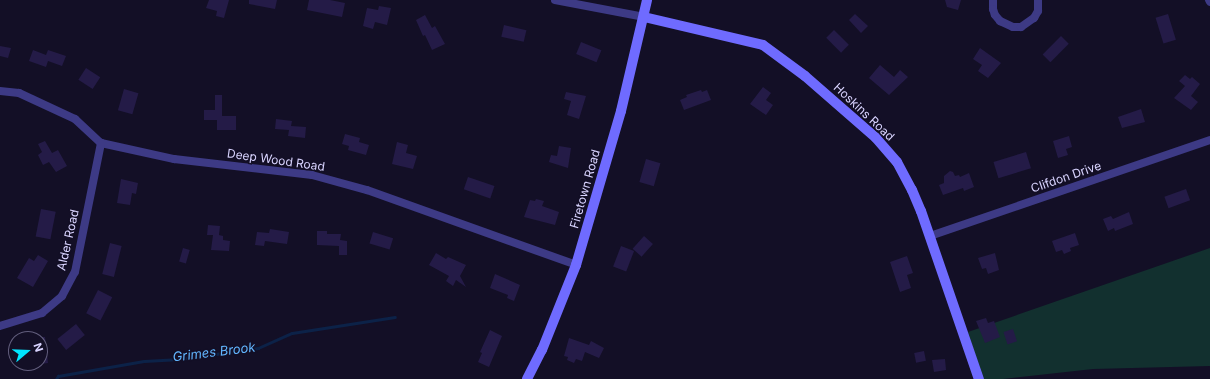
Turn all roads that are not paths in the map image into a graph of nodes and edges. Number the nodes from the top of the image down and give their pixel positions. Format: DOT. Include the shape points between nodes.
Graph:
graph roads {
  1 [pos="554,0"];
  2 [pos="647,0"];
  3 [pos="993,0"];
  4 [pos="1038,0"];
  5 [pos="644,17"];
  6 [pos="0,91"];
  7 [pos="1210,140"];
  8 [pos="101,143"];
  9 [pos="930,236"];
  10 [pos="576,265"];
  11 [pos="0,326"];
  12 [pos="527,379"];
  13 [pos="979,379"];
  1 -- 5 [label="street"];
  2 -- 5 [label="street, Firetown Road"];
  3 -- 4 [label="street" via="996,16 1000,21 1013,27 1028,24 1034,18 1038,12"];
  5 -- 9 [label="street, Hoskins Road" via="764,45 773,51 880,143 897,162 912,190"];
  5 -- 10 [label="street, Firetown Road" via="621,111"];
  6 -- 8 [label="street, Deep Wood Road" via="19,93 74,119"];
  7 -- 9 [label="street, Clifdon Drive"];
  8 -- 10 [label="street, Deep Wood Road" via="174,159 312,175 367,190"];
  8 -- 11 [label="street, Alder Road" via="75,272 62,296 42,313"];
  9 -- 13 [label="street, Hoskins Road"];
  10 -- 12 [label="street, Firetown Road" via="542,350"];
}
